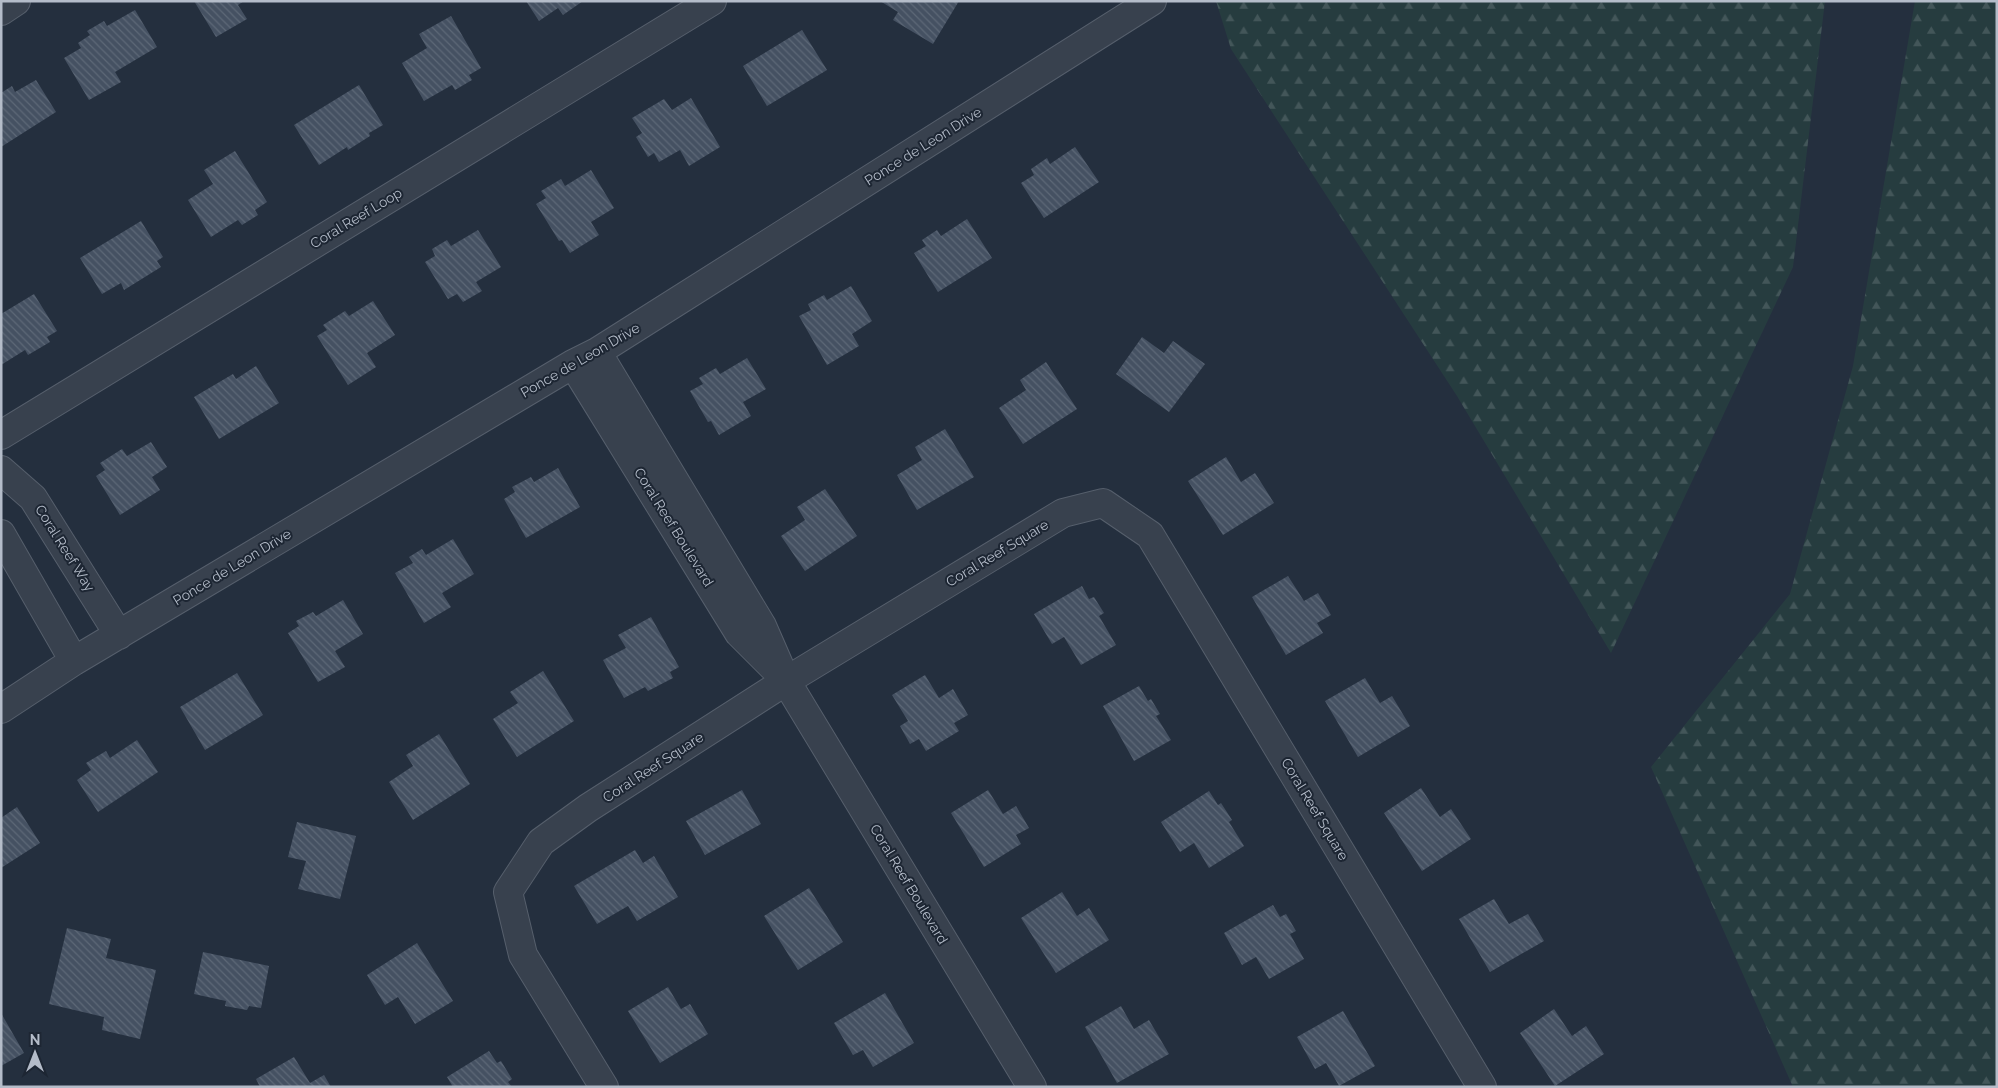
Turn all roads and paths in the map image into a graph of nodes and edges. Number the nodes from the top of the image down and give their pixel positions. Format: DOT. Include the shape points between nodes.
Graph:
graph roads {
  1 [pos="16,1"];
  2 [pos="712,1"];
  3 [pos="1152,1"];
  4 [pos="1,11"];
  5 [pos="585,358"];
  6 [pos="1,435"];
  7 [pos="1,470"];
  8 [pos="1,534"];
  9 [pos="119,635"];
  10 [pos="74,661"];
  11 [pos="786,681"];
  12 [pos="1,709"];
  13 [pos="604,1087"];
  14 [pos="1032,1087"];
  15 [pos="1482,1087"];
  1 -- 4 [label="street"];
  2 -- 6 [label="street, Coral Reef Loop"];
  3 -- 5 [label="street, Ponce de Leon Drive"];
  5 -- 9 [label="street, Ponce de Leon Drive"];
  5 -- 11 [label="street, Coral Reef Boulevard" via="739,633"];
  7 -- 9 [label="street, Coral Reef Way" via="34,498"];
  8 -- 10 [label="street"];
  9 -- 10 [label="street, Ponce de Leon Drive"];
  10 -- 12 [label="street, Ponce de Leon Drive"];
  11 -- 13 [label="street, Coral Reef Square" via="588,808 541,842 508,892 523,955"];
  11 -- 14 [label="street, Coral Reef Boulevard"];
  11 -- 15 [label="street, Coral Reef Square" via="1063,513 1103,503 1150,535"];
}
